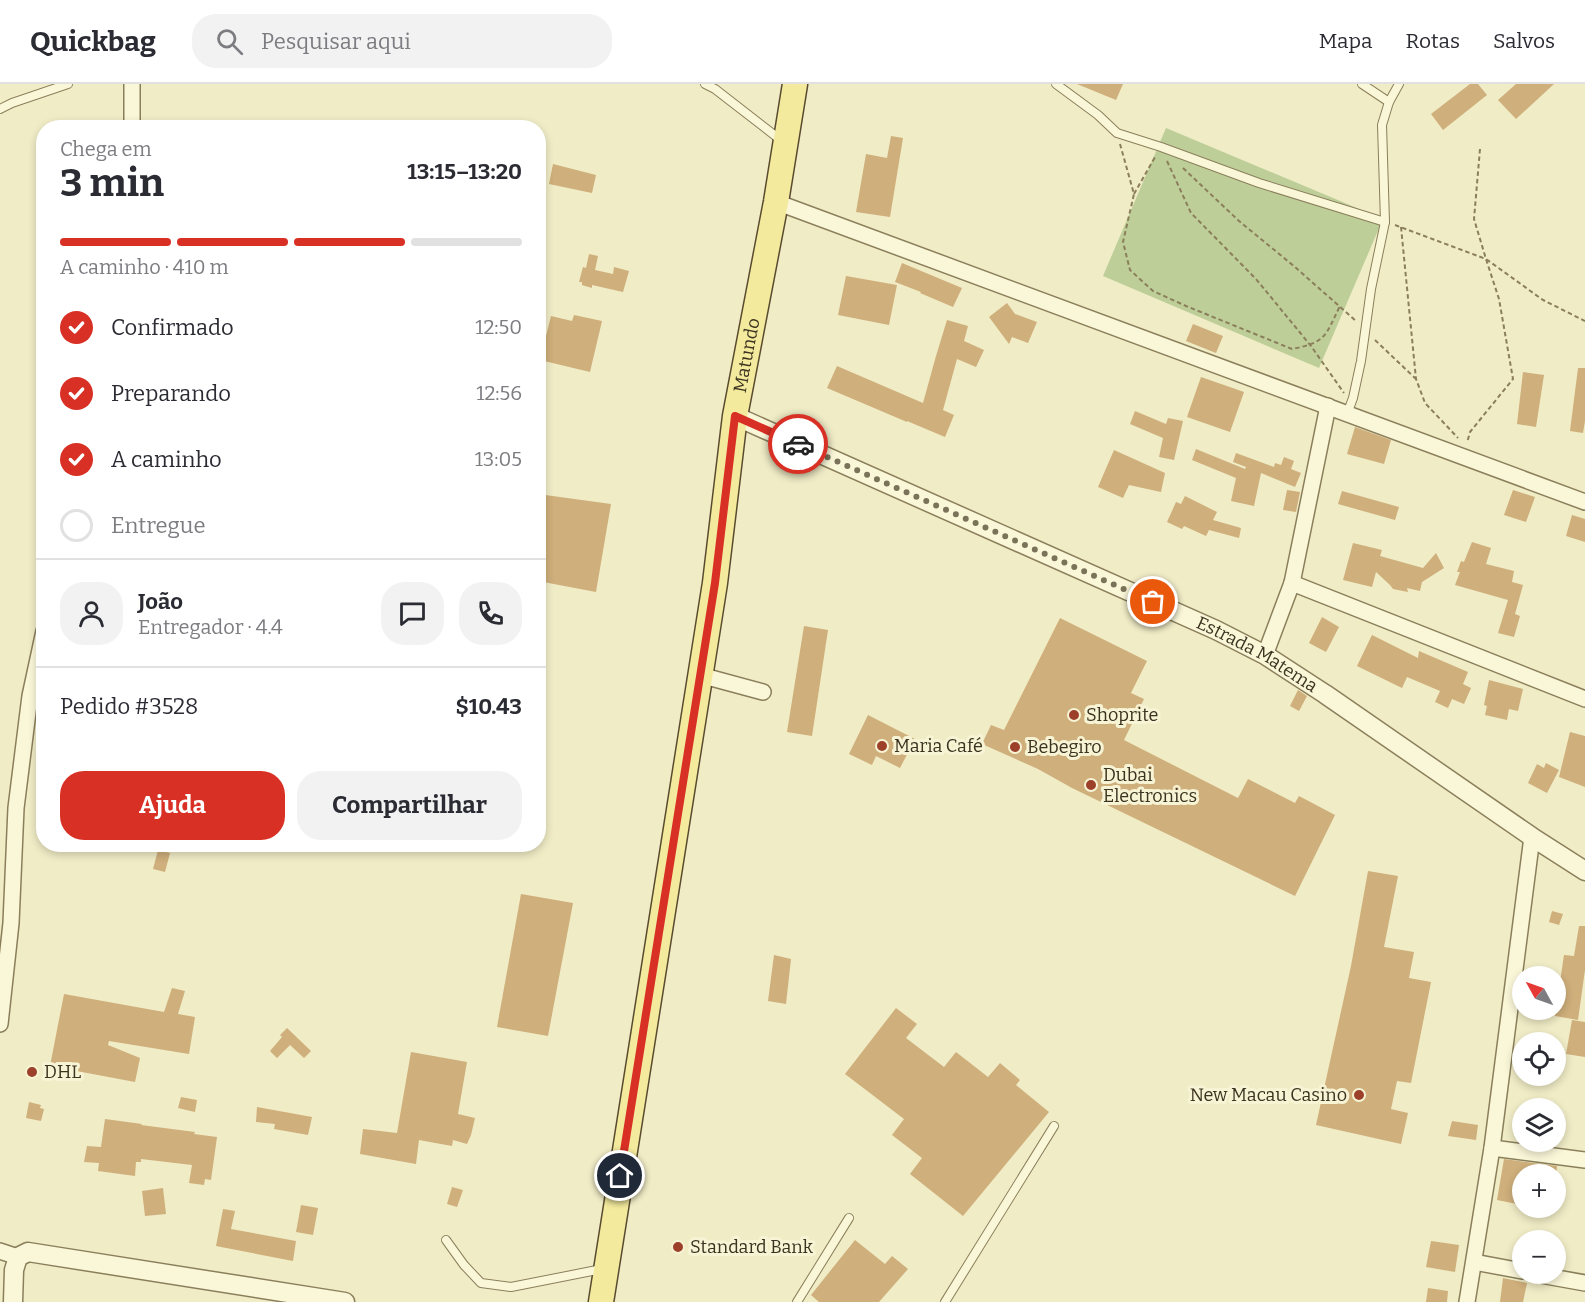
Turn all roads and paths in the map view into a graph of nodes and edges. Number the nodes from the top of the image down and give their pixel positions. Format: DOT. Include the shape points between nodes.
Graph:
graph roads {
  1 [pos="68,84"];
  2 [pos="132,84"];
  3 [pos="705,84"];
  4 [pos="795,84"];
  5 [pos="1056,84"];
  6 [pos="1362,84"];
  7 [pos="1399,84"];
  8 [pos="1389,102"];
  9 [pos="0,109"];
  10 [pos="132,120"];
  11 [pos="1117,133"];
  12 [pos="786,143"];
  13 [pos="1161,147"];
  14 [pos="1480,149"];
  15 [pos="1134,194"];
  16 [pos="777,202"];
  17 [pos="1385,222"];
  18 [pos="1401,227"];
  19 [pos="1486,259"];
  20 [pos="1340,306"];
  21 [pos="1585,321"];
  22 [pos="1365,331"];
  23 [pos="1311,345"];
  24 [pos="1416,380"];
  25 [pos="1328,406"];
  26 [pos="1350,408"];
  27 [pos="735,416"];
  28 [pos="1466,452"];
  29 [pos="1585,502"];
  30 [pos="1292,584"];
  31 [pos="1265,655"];
  32 [pos="36,668"];
  33 [pos="700,675"];
  34 [pos="763,692"];
  35 [pos="1585,699"];
  36 [pos="1532,837"];
  37 [pos="1585,871"];
  38 [pos="0,1024"];
  39 [pos="1054,1126"];
  40 [pos="1492,1148"];
  41 [pos="1585,1160"];
  42 [pos="849,1218"];
  43 [pos="446,1240"];
  44 [pos="0,1251"];
  45 [pos="18,1257"];
  46 [pos="1474,1262"];
  47 [pos="606,1268"];
  48 [pos="1512,1269"];
  49 [pos="1566,1280"];
  50 [pos="1585,1283"];
  51 [pos="13,1302"];
  52 [pos="345,1302"];
  53 [pos="601,1302"];
  54 [pos="797,1302"];
  55 [pos="945,1302"];
  56 [pos="1467,1302"];
  1 -- 9 [label="lane"];
  2 -- 10 [label="street"];
  3 -- 12 [label="lane"];
  4 -- 12 [label="main road, Matundo"];
  5 -- 11 [label="lane"];
  6 -- 8 [label="lane"];
  7 -- 8 [label="lane"];
  8 -- 17 [label="lane" via="1382,125"];
  11 -- 13 [label="lane"];
  11 -- 15 [label="path"];
  12 -- 16 [label="main road, Matundo"];
  13 -- 15 [label="path"];
  13 -- 17 [label="lane" via="1259,183"];
  13 -- 20 [label="path" via="1239,221"];
  13 -- 23 [label="path" via="1191,213 1256,279"];
  14 -- 19 [label="path" via="1474,219"];
  15 -- 23 [label="path" via="1123,242 1130,270 1153,291 1292,349"];
  16 -- 25 [label="street"];
  16 -- 27 [label="main road, Matundo"];
  17 -- 18 [label="path"];
  17 -- 22 [label="lane"];
  18 -- 19 [label="path"];
  18 -- 24 [label="path"];
  19 -- 21 [label="path" via="1543,300"];
  19 -- 28 [label="path" via="1499,299 1514,379 1470,432"];
  20 -- 22 [label="path"];
  20 -- 23 [label="path" via="1325,337"];
  22 -- 24 [label="path"];
  22 -- 26 [label="lane"];
  23 -- 26 [label="path"];
  24 -- 28 [label="path" via="1425,403"];
  25 -- 26 [label="street"];
  25 -- 30 [label="street"];
  26 -- 28 [label="street"];
  27 -- 31 [label="street, Estrada Matema"];
  27 -- 33 [label="main road, Matundo"];
  28 -- 29 [label="street"];
  30 -- 31 [label="street"];
  30 -- 35 [label="street"];
  31 -- 36 [label="street, Estrada Matema"];
  32 -- 38 [label="street" via="16,808 11,923"];
  33 -- 34 [label="street"];
  33 -- 47 [label="main road, Matundo"];
  36 -- 37 [label="street, Estrada Matema"];
  36 -- 40 [label="street"];
  39 -- 55 [label="lane"];
  40 -- 41 [label="street"];
  40 -- 46 [label="street"];
  42 -- 54 [label="lane"];
  43 -- 47 [label="lane" via="481,1283 510,1287"];
  44 -- 45 [label="street"];
  45 -- 51 [label="street"];
  45 -- 52 [label="street" via="28,1252"];
  46 -- 48 [label="street"];
  46 -- 56 [label="street"];
  47 -- 53 [label="main road, Matundo"];
  49 -- 50 [label="street"];
}
